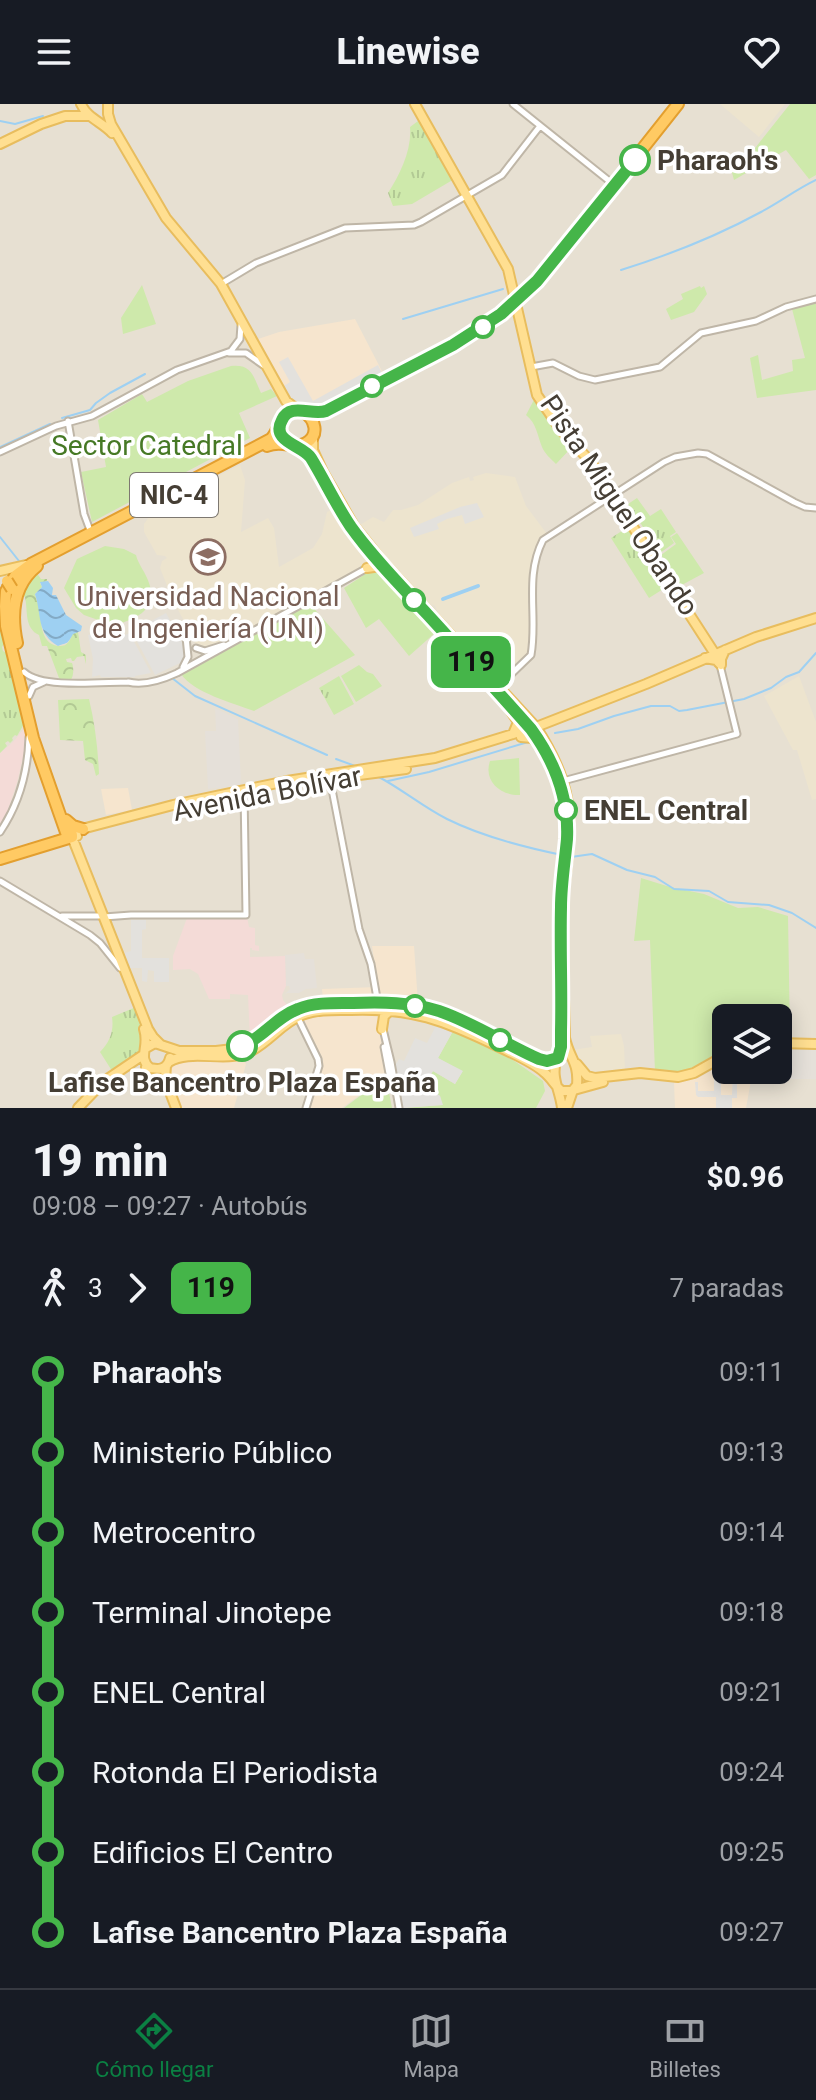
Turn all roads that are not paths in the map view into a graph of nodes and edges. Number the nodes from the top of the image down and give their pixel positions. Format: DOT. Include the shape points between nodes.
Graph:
graph roads {
  1 [pos="79,104"];
  2 [pos="417,104"];
  3 [pos="513,104"];
  4 [pos="681,104"];
  5 [pos="108,105"];
  6 [pos="91,116"];
  7 [pos="46,122"];
  8 [pos="540,126"];
  9 [pos="548,133"];
  10 [pos="535,135"];
  11 [pos="0,144"];
  12 [pos="130,155"];
  13 [pos="616,187"];
  14 [pos="469,195"];
  15 [pos="164,199"];
  16 [pos="161,209"];
  17 [pos="563,250"];
  18 [pos="545,265"];
  19 [pos="211,272"];
  20 [pos="221,284"];
  21 [pos="227,298"];
  22 [pos="816,299"];
  23 [pos="518,302"];
  24 [pos="241,324"];
  25 [pos="220,355"];
  26 [pos="424,362"];
  27 [pos="263,366"];
  28 [pos="532,367"];
  29 [pos="300,410"];
  30 [pos="52,420"];
  31 [pos="68,421"];
  32 [pos="281,422"];
  33 [pos="314,434"];
  34 [pos="294,445"];
  35 [pos="0,452"];
  36 [pos="614,494"];
  37 [pos="816,508"];
  38 [pos="92,535"];
  39 [pos="369,550"];
  40 [pos="51,557"];
  41 [pos="381,561"];
  42 [pos="31,564"];
  43 [pos="367,568"];
  44 [pos="388,572"];
  45 [pos="5,578"];
  46 [pos="7,604"];
  47 [pos="816,618"];
  48 [pos="767,633"];
  49 [pos="186,637"];
  50 [pos="741,637"];
  51 [pos="228,644"];
  52 [pos="196,648"];
  53 [pos="714,653"];
  54 [pos="721,665"];
  55 [pos="183,669"];
  56 [pos="25,677"];
  57 [pos="45,682"];
  58 [pos="498,691"];
  59 [pos="26,696"];
  60 [pos="592,706"];
  61 [pos="523,714"];
  62 [pos="27,716"];
  63 [pos="566,716"];
  64 [pos="36,726"];
  65 [pos="554,726"];
  66 [pos="535,730"];
  67 [pos="517,736"];
  68 [pos="485,743"];
  69 [pos="549,750"];
  70 [pos="458,751"];
  71 [pos="474,752"];
  72 [pos="41,760"];
  73 [pos="365,771"];
  74 [pos="326,776"];
  75 [pos="563,781"];
  76 [pos="244,795"];
  77 [pos="64,820"];
  78 [pos="84,831"];
  79 [pos="0,832"];
  80 [pos="69,835"];
  81 [pos="54,840"];
  82 [pos="75,850"];
  83 [pos="0,856"];
  84 [pos="0,881"];
  85 [pos="91,895"];
  86 [pos="95,906"];
  87 [pos="57,915"];
  88 [pos="82,916"];
  89 [pos="74,924"];
  90 [pos="108,931"];
  91 [pos="90,935"];
  92 [pos="120,968"];
  93 [pos="129,986"];
  94 [pos="378,1006"];
  95 [pos="392,1010"];
  96 [pos="295,1014"];
  97 [pos="383,1031"];
  98 [pos="484,1035"];
  99 [pos="792,1042"];
  100 [pos="816,1042"];
  101 [pos="162,1044"];
  102 [pos="145,1052"];
  103 [pos="558,1058"];
  104 [pos="574,1061"];
  105 [pos="167,1064"];
  106 [pos="712,1064"];
  107 [pos="712,1066"];
  108 [pos="712,1067"];
  109 [pos="704,1068"];
  110 [pos="152,1069"];
  111 [pos="118,1072"];
  112 [pos="556,1087"];
  113 [pos="573,1090"];
  114 [pos="78,1108"];
  115 [pos="174,1108"];
  116 [pos="306,1108"];
  117 [pos="397,1108"];
  118 [pos="565,1108"];
  1 -- 6 [label="main road"];
  1 -- 7 [label="main road"];
  2 -- 14 [label="main road, Pista Miguel Obando"];
  3 -- 8 [label="street"];
  4 -- 13 [label="highway, NIC-4"];
  5 -- 6 [label="main road" via="103,117"];
  5 -- 12 [label="main road" via="111,124"];
  6 -- 7 [label="main road" via="71,114"];
  6 -- 12 [label="main road"];
  7 -- 11 [label="main road"];
  8 -- 9 [label="street"];
  8 -- 10 [label="street"];
  9 -- 10 [label="street"];
  9 -- 13 [label="street"];
  10 -- 14 [label="street" via="502,175"];
  12 -- 16 [label="main road"];
  13 -- 17 [label="highway, NIC-4"];
  13 -- 23 [label="highway, NIC-4" via="558,265"];
  14 -- 20 [label="street" via="414,225 345,228 256,263"];
  14 -- 23 [label="main road, Pista Miguel Obando" via="511,266"];
  15 -- 16 [label="main road"];
  16 -- 19 [label="main road"];
  17 -- 18 [label="highway"];
  17 -- 23 [label="highway, NIC-4"];
  19 -- 20 [label="main road"];
  19 -- 21 [label="main road"];
  20 -- 21 [label="main road"];
  20 -- 29 [label="main road" via="286,401"];
  21 -- 24 [label="main road"];
  22 -- 28 [label="street" via="756,321 701,333 660,367 595,380 553,363"];
  23 -- 26 [label="highway, NIC-4"];
  23 -- 26 [label="highway, NIC-4" via="482,332"];
  23 -- 28 [label="main road, Pista Miguel Obando"];
  24 -- 25 [label="street" via="238,343"];
  24 -- 27 [label="main road"];
  25 -- 27 [label="street" via="243,353"];
  25 -- 31 [label="street" via="167,374 92,416"];
  26 -- 29 [label="highway, NIC-4" via="326,411"];
  26 -- 33 [label="highway, NIC-4" via="327,417"];
  27 -- 32 [label="main road" via="283,405"];
  28 -- 36 [label="main road, Pista Miguel Obando" via="544,397 595,460"];
  29 -- 32 [label="highway, NIC-4" via="288,412"];
  29 -- 33 [label="highway" via="311,417"];
  30 -- 31 [label="street"];
  31 -- 35 [label="street"];
  31 -- 38 [label="street"];
  32 -- 34 [label="highway" via="283,438"];
  32 -- 38 [label="highway, NIC-4" via="271,439"];
  33 -- 34 [label="highway, NIC-4" via="308,442"];
  33 -- 41 [label="main road" via="313,450 335,496"];
  34 -- 38 [label="highway, NIC-4" via="273,443"];
  34 -- 39 [label="main road" via="312,459"];
  36 -- 37 [label="street" via="664,462 702,453 794,502"];
  36 -- 53 [label="main road, Pista Miguel Obando"];
  36 -- 53 [label="main road, Pista Miguel Obando"];
  36 -- 58 [label="street" via="541,543 533,579 531,655"];
  38 -- 40 [label="highway, NIC-4"];
  39 -- 41 [label="main road"];
  39 -- 43 [label="main road" via="374,560"];
  40 -- 42 [label="highway, NIC-4"];
  40 -- 46 [label="highway, NIC-4" via="28,574"];
  41 -- 43 [label="street"];
  41 -- 44 [label="main road"];
  41 -- 58 [label="main road"];
  42 -- 45 [label="main road"];
  42 -- 46 [label="highway, NIC-4" via="6,591"];
  43 -- 44 [label="main road" via="378,566"];
  43 -- 51 [label="street"];
  44 -- 58 [label="main road"];
  45 -- 46 [label="highway"];
  46 -- 56 [label="highway"];
  46 -- 59 [label="highway, NIC-4" via="6,626"];
  47 -- 48 [label="main road"];
  48 -- 50 [label="main road"];
  48 -- 53 [label="main road"];
  49 -- 55 [label="street"];
  51 -- 52 [label="street" via="205,651"];
  51 -- 55 [label="street"];
  53 -- 54 [label="main road"];
  53 -- 54 [label="main road"];
  53 -- 60 [label="main road"];
  54 -- 75 [label="street" via="737,734"];
  55 -- 57 [label="street" via="128,682"];
  56 -- 57 [label="street"];
  56 -- 57 [label="street"];
  56 -- 59 [label="highway"];
  57 -- 59 [label="street"];
  58 -- 61 [label="main road"];
  58 -- 66 [label="main road"];
  58 -- 67 [label="main road" via="518,722"];
  59 -- 62 [label="highway, NIC-4"];
  59 -- 64 [label="highway, NIC-4"];
  60 -- 63 [label="main road"];
  60 -- 65 [label="main road"];
  61 -- 63 [label="main road" via="543,720"];
  61 -- 66 [label="main road"];
  62 -- 72 [label="highway, NIC-4"];
  62 -- 79 [label="street" via="29,748 19,796"];
  63 -- 66 [label="main road"];
  64 -- 72 [label="highway"];
  64 -- 77 [label="highway, NIC-4"];
  65 -- 66 [label="main road"];
  65 -- 69 [label="main road" via="547,737"];
  66 -- 67 [label="main road, Avenida Bolívar"];
  66 -- 69 [label="main road"];
  67 -- 68 [label="main road, Avenida Bolívar"];
  67 -- 69 [label="main road" via="532,738"];
  67 -- 71 [label="main road, Avenida Bolívar"];
  68 -- 70 [label="main road, Avenida Bolívar"];
  68 -- 71 [label="main road"];
  69 -- 75 [label="main road"];
  69 -- 103 [label="main road" via="567,822"];
  70 -- 71 [label="main road"];
  70 -- 73 [label="main road, Avenida Bolívar"];
  71 -- 73 [label="main road, Avenida Bolívar" via="434,764"];
  72 -- 77 [label="highway, NIC-4"];
  73 -- 74 [label="main road, Avenida Bolívar"];
  73 -- 74 [label="main road, Avenida Bolívar"];
  74 -- 76 [label="main road, Avenida Bolívar"];
  74 -- 94 [label="street"];
  75 -- 104 [label="main road" via="570,823 563,903 565,1040"];
  76 -- 78 [label="main road, Avenida Bolívar" via="173,805"];
  76 -- 90 [label="street" via="246,915 131,915"];
  77 -- 78 [label="highway"];
  77 -- 80 [label="highway, NIC-4"];
  77 -- 81 [label="highway"];
  78 -- 80 [label="main road, Avenida Bolívar"];
  78 -- 82 [label="main road"];
  80 -- 81 [label="highway, Avenida Bolívar"];
  80 -- 82 [label="main road"];
  81 -- 82 [label="highway"];
  81 -- 83 [label="highway, Avenida Bolívar"];
  82 -- 85 [label="main road"];
  82 -- 90 [label="main road"];
  84 -- 87 [label="street"];
  85 -- 86 [label="main road"];
  85 -- 90 [label="main road"];
  86 -- 88 [label="street" via="94,913"];
  86 -- 90 [label="main road"];
  87 -- 88 [label="street"];
  87 -- 89 [label="street"];
  88 -- 89 [label="street" via="73,919"];
  88 -- 90 [label="street"];
  89 -- 91 [label="street"];
  90 -- 91 [label="street" via="105,946"];
  90 -- 92 [label="main road"];
  90 -- 93 [label="main road"];
  91 -- 92 [label="street"];
  92 -- 93 [label="main road"];
  93 -- 101 [label="main road" via="151,1034"];
  93 -- 102 [label="main road" via="144,1027"];
  94 -- 95 [label="main road"];
  94 -- 96 [label="main road" via="321,1004"];
  94 -- 97 [label="street"];
  94 -- 98 [label="main road" via="439,1011"];
  95 -- 97 [label="main road" via="384,1016"];
  95 -- 98 [label="main road"];
  96 -- 101 [label="main road" via="233,1049 179,1051"];
  96 -- 105 [label="main road" via="245,1053 179,1057"];
  96 -- 116 [label="street" via="319,1066"];
  97 -- 117 [label="street"];
  98 -- 103 [label="main road" via="541,1060"];
  98 -- 112 [label="main road" via="533,1064"];
  99 -- 100 [label="main road"];
  101 -- 102 [label="main road" via="152,1044"];
  101 -- 105 [label="main road" via="169,1052"];
  102 -- 110 [label="main road" via="146,1065"];
  102 -- 111 [label="main road"];
  103 -- 104 [label="main road"];
  103 -- 112 [label="main road"];
  104 -- 109 [label="main road" via="595,1078 640,1073 678,1077"];
  104 -- 113 [label="main road" via="578,1082"];
  105 -- 110 [label="main road"];
  105 -- 115 [label="main road" via="165,1079"];
  106 -- 109 [label="main road"];
  107 -- 109 [label="main road"];
  108 -- 113 [label="main road" via="678,1081 631,1078"];
  110 -- 111 [label="main road"];
  110 -- 115 [label="main road"];
  111 -- 114 [label="main road"];
  112 -- 113 [label="main road"];
  112 -- 118 [label="main road"];
  113 -- 118 [label="main road"];
}
